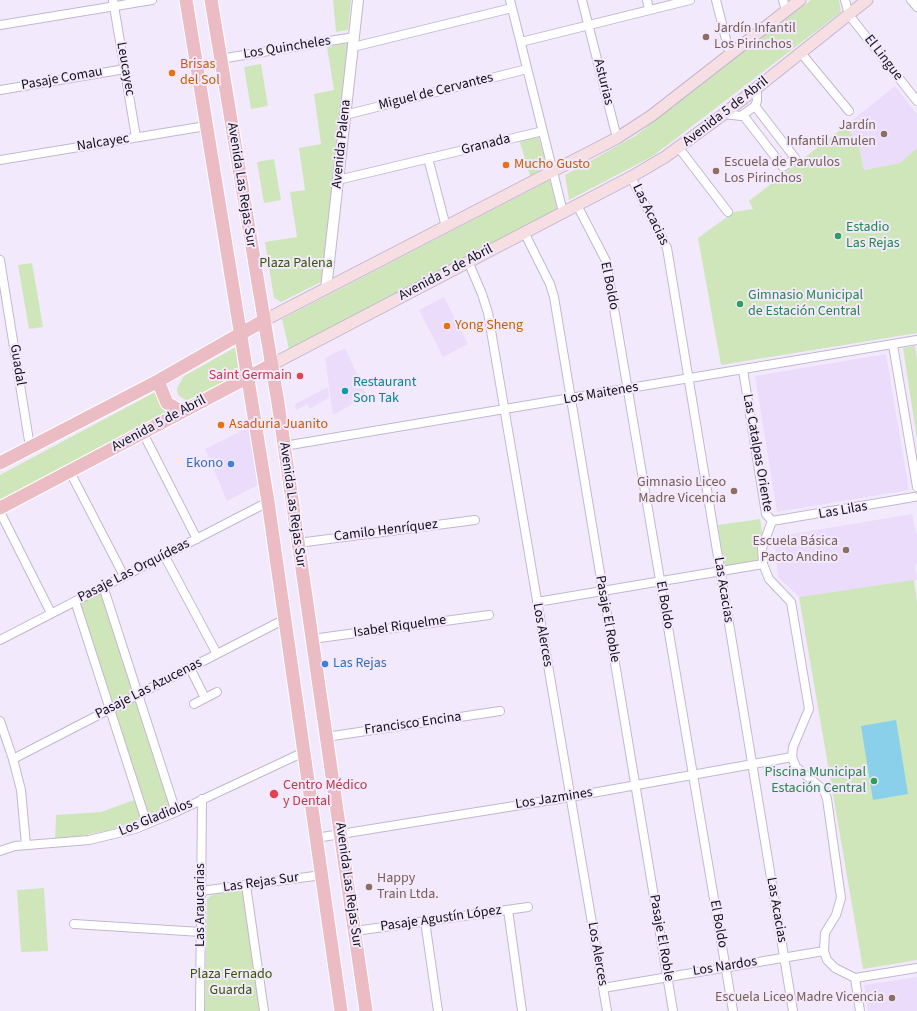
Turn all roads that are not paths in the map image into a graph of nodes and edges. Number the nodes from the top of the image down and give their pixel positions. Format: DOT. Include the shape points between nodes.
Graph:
graph roads {
  1 [pos="152,0"];
  2 [pos="186,0"];
  3 [pos="211,0"];
  4 [pos="358,0"];
  5 [pos="582,0"];
  6 [pos="647,0"];
  7 [pos="690,0"];
  8 [pos="716,0"];
  9 [pos="783,0"];
  10 [pos="800,0"];
  11 [pos="845,0"];
  12 [pos="867,0"];
  13 [pos="911,0"];
  14 [pos="114,3"];
  15 [pos="511,4"];
  16 [pos="917,7"];
  17 [pos="649,10"];
  18 [pos="786,12"];
  19 [pos="848,15"];
  20 [pos="0,25"];
  21 [pos="588,25"];
  22 [pos="353,42"];
  23 [pos="521,42"];
  24 [pos="801,53"];
  25 [pos="730,55"];
  26 [pos="220,59"];
  27 [pos="125,69"];
  28 [pos="528,69"];
  29 [pos="757,88"];
  30 [pos="0,90"];
  31 [pos="917,101"];
  32 [pos="755,106"];
  33 [pos="849,111"];
  34 [pos="724,114"];
  35 [pos="345,115"];
  36 [pos="743,115"];
  37 [pos="206,126"];
  38 [pos="543,131"];
  39 [pos="136,138"];
  40 [pos="617,138"];
  41 [pos="679,148"];
  42 [pos="428,158"];
  43 [pos="0,160"];
  44 [pos="553,172"];
  45 [pos="631,177"];
  46 [pos="338,180"];
  47 [pos="577,205"];
  48 [pos="563,212"];
  49 [pos="728,212"];
  50 [pos="446,227"];
  51 [pos="524,232"];
  52 [pos="0,260"];
  53 [pos="468,261"];
  54 [pos="1,276"];
  55 [pos="326,289"];
  56 [pos="263,321"];
  57 [pos="240,334"];
  58 [pos="917,340"];
  59 [pos="893,345"];
  60 [pos="271,365"];
  61 [pos="743,370"];
  62 [pos="248,378"];
  63 [pos="689,379"];
  64 [pos="158,381"];
  65 [pos="628,389"];
  66 [pos="570,399"];
  67 [pos="504,410"];
  68 [pos="182,412"];
  69 [pos="144,433"];
  70 [pos="284,446"];
  71 [pos="30,448"];
  72 [pos="0,463"];
  73 [pos="70,472"];
  74 [pos="917,487"];
  75 [pos="916,497"];
  76 [pos="268,502"];
  77 [pos="0,508"];
  78 [pos="0,512"];
  79 [pos="475,520"];
  80 [pos="772,521"];
  81 [pos="197,539"];
  82 [pos="298,543"];
  83 [pos="164,556"];
  84 [pos="763,564"];
  85 [pos="720,571"];
  86 [pos="124,576"];
  87 [pos="660,581"];
  88 [pos="103,586"];
  89 [pos="602,591"];
  90 [pos="75,601"];
  91 [pos="537,602"];
  92 [pos="51,613"];
  93 [pos="489,615"];
  94 [pos="285,619"];
  95 [pos="312,639"];
  96 [pos="0,640"];
  97 [pos="217,654"];
  98 [pos="190,668"];
  99 [pos="217,692"];
  100 [pos="139,694"];
  101 [pos="205,698"];
  102 [pos="194,704"];
  103 [pos="110,709"];
  104 [pos="500,711"];
  105 [pos="0,721"];
  106 [pos="326,737"];
  107 [pos="304,752"];
  108 [pos="792,757"];
  109 [pos="13,758"];
  110 [pos="752,765"];
  111 [pos="693,775"];
  112 [pos="635,785"];
  113 [pos="570,797"];
  114 [pos="202,800"];
  115 [pos="176,812"];
  116 [pos="147,824"];
  117 [pos="341,834"];
  118 [pos="316,838"];
  119 [pos="26,845"];
  120 [pos="0,850"];
  121 [pos="322,875"];
  122 [pos="246,885"];
  123 [pos="201,891"];
  124 [pos="528,907"];
  125 [pos="508,910"];
  126 [pos="425,921"];
  127 [pos="74,924"];
  128 [pos="355,931"];
  129 [pos="201,932"];
  130 [pos="824,950"];
  131 [pos="784,957"];
  132 [pos="726,967"];
  133 [pos="917,968"];
  134 [pos="667,977"];
  135 [pos="855,978"];
  136 [pos="603,988"];
  137 [pos="200,1011"];
  138 [pos="264,1011"];
  139 [pos="342,1011"];
  140 [pos="366,1011"];
  141 [pos="438,1011"];
  142 [pos="522,1011"];
  143 [pos="607,1011"];
  144 [pos="673,1011"];
  145 [pos="733,1011"];
  146 [pos="793,1011"];
  147 [pos="860,1011"];
  1 -- 14 [label="street"];
  2 -- 37 [label="main road, Avenida Las Rejas Sur"];
  3 -- 26 [label="main road, Avenida Las Rejas Sur"];
  4 -- 22 [label="street, Avenida Palena"];
  5 -- 21 [label="street, Asturias"];
  6 -- 17 [label="street"];
  7 -- 17 [label="street"];
  8 -- 25 [label="street"];
  9 -- 18 [label="street"];
  10 -- 18 [label="main road"];
  11 -- 19 [label="street"];
  12 -- 19 [label="main road, Avenida 5 de Abril"];
  13 -- 16 [label="street"];
  14 -- 20 [label="street"];
  14 -- 27 [label="street, Leucayec"];
  15 -- 22 [label="street"];
  15 -- 23 [label="street"];
  17 -- 21 [label="street"];
  18 -- 25 [label="main road"];
  19 -- 24 [label="main road, Avenida 5 de Abril"];
  19 -- 31 [label="street, El Lingue"];
  21 -- 23 [label="street"];
  21 -- 40 [label="street, Asturias"];
  22 -- 26 [label="street, Los Quincheles"];
  22 -- 35 [label="street, Avenida Palena"];
  23 -- 28 [label="street"];
  24 -- 29 [label="main road, Avenida 5 de Abril"];
  24 -- 33 [label="street"];
  25 -- 40 [label="main road" via="651,116"];
  26 -- 56 [label="main road, Avenida Las Rejas Sur"];
  27 -- 30 [label="street, Pasaje Comau"];
  27 -- 39 [label="street, Leucayec"];
  28 -- 35 [label="street, Miguel de Cervantes"];
  28 -- 38 [label="street"];
  29 -- 32 [label="street"];
  29 -- 34 [label="main road, Avenida 5 de Abril"];
  32 -- 36 [label="street"];
  32 -- 36 [label="street" via="795,158 783,167"];
  34 -- 36 [label="street"];
  34 -- 41 [label="main road, Avenida 5 de Abril"];
  35 -- 46 [label="street, Avenida Palena"];
  37 -- 39 [label="street, Nalcayec"];
  37 -- 57 [label="main road, Avenida Las Rejas Sur"];
  38 -- 42 [label="street, Granada"];
  38 -- 44 [label="street"];
  39 -- 43 [label="street, Nalcayec"];
  40 -- 44 [label="main road"];
  41 -- 45 [label="main road, Avenida 5 de Abril"];
  41 -- 49 [label="street"];
  42 -- 46 [label="street, Granada"];
  42 -- 50 [label="street"];
  44 -- 48 [label="street"];
  44 -- 50 [label="main road"];
  45 -- 47 [label="main road, Avenida 5 de Abril"];
  45 -- 63 [label="street, Las Acacias" via="666,243"];
  46 -- 55 [label="street, Avenida Palena"];
  47 -- 48 [label="main road, Avenida 5 de Abril"];
  47 -- 65 [label="street, El Boldo" via="606,261"];
  48 -- 51 [label="main road, Avenida 5 de Abril"];
  50 -- 55 [label="main road"];
  51 -- 53 [label="main road, Avenida 5 de Abril"];
  51 -- 66 [label="street, Pasaje El Roble" via="553,290"];
  52 -- 54 [label="street, Guadal"];
  53 -- 60 [label="main road, Avenida 5 de Abril"];
  53 -- 67 [label="street, Los Alerces" via="486,305"];
  54 -- 71 [label="street, Guadal"];
  55 -- 56 [label="main road"];
  56 -- 57 [label="main road"];
  56 -- 60 [label="main road, Avenida Las Rejas Sur"];
  57 -- 62 [label="main road, Avenida Las Rejas Sur"];
  57 -- 64 [label="main road"];
  58 -- 59 [label="street, Los Maitenes"];
  59 -- 61 [label="street, Los Maitenes"];
  59 -- 74 [label="street"];
  60 -- 62 [label="main road, Avenida 5 de Abril"];
  60 -- 70 [label="main road, Avenida Las Rejas Sur"];
  61 -- 63 [label="street, Los Maitenes"];
  61 -- 80 [label="street, Las Catalpas Oriente" via="766,514"];
  62 -- 68 [label="main road, Avenida 5 de Abril"];
  62 -- 76 [label="main road, Avenida Las Rejas Sur"];
  63 -- 65 [label="street, Los Maitenes"];
  63 -- 85 [label="street, Las Acacias"];
  64 -- 68 [label="main road" via="167,403"];
  64 -- 71 [label="main road"];
  65 -- 66 [label="street, Los Maitenes"];
  65 -- 87 [label="street, El Boldo"];
  66 -- 67 [label="street, Los Maitenes"];
  66 -- 89 [label="street, Pasaje El Roble"];
  67 -- 70 [label="street, Los Maitenes"];
  67 -- 91 [label="street, Los Alerces"];
  68 -- 69 [label="main road, Avenida 5 de Abril"];
  69 -- 73 [label="main road, Avenida 5 de Abril"];
  69 -- 81 [label="street"];
  70 -- 82 [label="main road, Avenida Las Rejas Sur"];
  71 -- 72 [label="main road"];
  73 -- 77 [label="main road, Avenida 5 de Abril"];
  73 -- 86 [label="street"];
  75 -- 80 [label="street, Las Lilas"];
  76 -- 81 [label="street, Pasaje Las Orquídeas"];
  76 -- 94 [label="main road, Avenida Las Rejas Sur"];
  78 -- 92 [label="street"];
  79 -- 82 [label="street, Camilo Henríquez"];
  80 -- 84 [label="street, Las Catalpas Oriente" via="762,548"];
  81 -- 83 [label="street, Pasaje Las Orquídeas"];
  82 -- 95 [label="main road, Avenida Las Rejas Sur"];
  83 -- 86 [label="street, Pasaje Las Orquídeas"];
  83 -- 97 [label="street"];
  84 -- 85 [label="street"];
  84 -- 108 [label="street, Las Catalpas Oriente" via="769,579 791,602 809,709 793,748"];
  85 -- 87 [label="street"];
  85 -- 110 [label="street, Las Acacias"];
  86 -- 88 [label="street, Pasaje Las Orquídeas"];
  87 -- 89 [label="street"];
  87 -- 111 [label="street, El Boldo"];
  88 -- 90 [label="street, Pasaje Las Orquídeas"];
  88 -- 100 [label="street"];
  89 -- 91 [label="street"];
  89 -- 112 [label="street, Pasaje El Roble"];
  90 -- 92 [label="street, Pasaje Las Orquídeas"];
  90 -- 103 [label="street"];
  91 -- 113 [label="street, Los Alerces"];
  92 -- 96 [label="street, Pasaje Las Orquídeas"];
  93 -- 95 [label="street, Isabel Riquelme"];
  94 -- 97 [label="street, Pasaje Las Azucenas"];
  94 -- 107 [label="main road, Avenida Las Rejas Sur"];
  95 -- 106 [label="main road, Avenida Las Rejas Sur"];
  97 -- 98 [label="street, Pasaje Las Azucenas"];
  98 -- 100 [label="street, Pasaje Las Azucenas"];
  98 -- 101 [label="street"];
  99 -- 101 [label="street"];
  100 -- 103 [label="street, Pasaje Las Azucenas"];
  100 -- 115 [label="street"];
  101 -- 102 [label="street"];
  103 -- 109 [label="street, Pasaje Las Azucenas"];
  103 -- 116 [label="street"];
  104 -- 106 [label="street, Francisco Encina"];
  105 -- 109 [label="street"];
  106 -- 117 [label="main road, Avenida Las Rejas Sur"];
  107 -- 114 [label="street, Los Gladiolos"];
  107 -- 118 [label="main road, Avenida Las Rejas Sur"];
  108 -- 110 [label="street, Los Jazmines"];
  108 -- 130 [label="street" via="796,767 824,790 827,799 841,898 836,915 825,932"];
  109 -- 119 [label="street" via="22,796"];
  110 -- 111 [label="street, Los Jazmines"];
  110 -- 131 [label="street, Las Acacias"];
  111 -- 112 [label="street, Los Jazmines"];
  111 -- 132 [label="street, El Boldo"];
  112 -- 113 [label="street, Los Jazmines"];
  112 -- 134 [label="street, Pasaje El Roble"];
  113 -- 117 [label="street, Los Jazmines"];
  113 -- 136 [label="street, Los Alerces"];
  114 -- 115 [label="street, Los Gladiolos"];
  114 -- 123 [label="street, Las Araucarias"];
  115 -- 116 [label="street, Los Gladiolos"];
  116 -- 119 [label="street, Los Gladiolos" via="89,840"];
  117 -- 118 [label="street, Los Jazmines"];
  117 -- 128 [label="main road, Avenida Las Rejas Sur"];
  118 -- 121 [label="main road, Avenida Las Rejas Sur"];
  119 -- 120 [label="street, Los Gladiolos"];
  121 -- 122 [label="street, Las Rejas Sur"];
  121 -- 139 [label="main road, Avenida Las Rejas Sur"];
  122 -- 123 [label="street, Las Rejas Sur"];
  122 -- 138 [label="street"];
  123 -- 129 [label="street, Las Araucarias"];
  124 -- 125 [label="street, Pasaje Agustín López"];
  125 -- 126 [label="street, Pasaje Agustín López"];
  125 -- 142 [label="street"];
  126 -- 128 [label="street, Pasaje Agustín López"];
  126 -- 141 [label="street"];
  127 -- 129 [label="street"];
  128 -- 140 [label="main road, Avenida Las Rejas Sur"];
  129 -- 137 [label="street, Las Araucarias"];
  130 -- 131 [label="street, Los Nardos"];
  130 -- 135 [label="street" via="827,960 835,968"];
  131 -- 132 [label="street, Los Nardos"];
  131 -- 146 [label="street, Las Acacias"];
  132 -- 134 [label="street, Los Nardos"];
  132 -- 145 [label="street, El Boldo"];
  133 -- 135 [label="street"];
  134 -- 136 [label="street, Los Nardos"];
  134 -- 144 [label="street, Pasaje El Roble"];
  135 -- 147 [label="street"];
  136 -- 143 [label="street, Los Alerces"];
}
